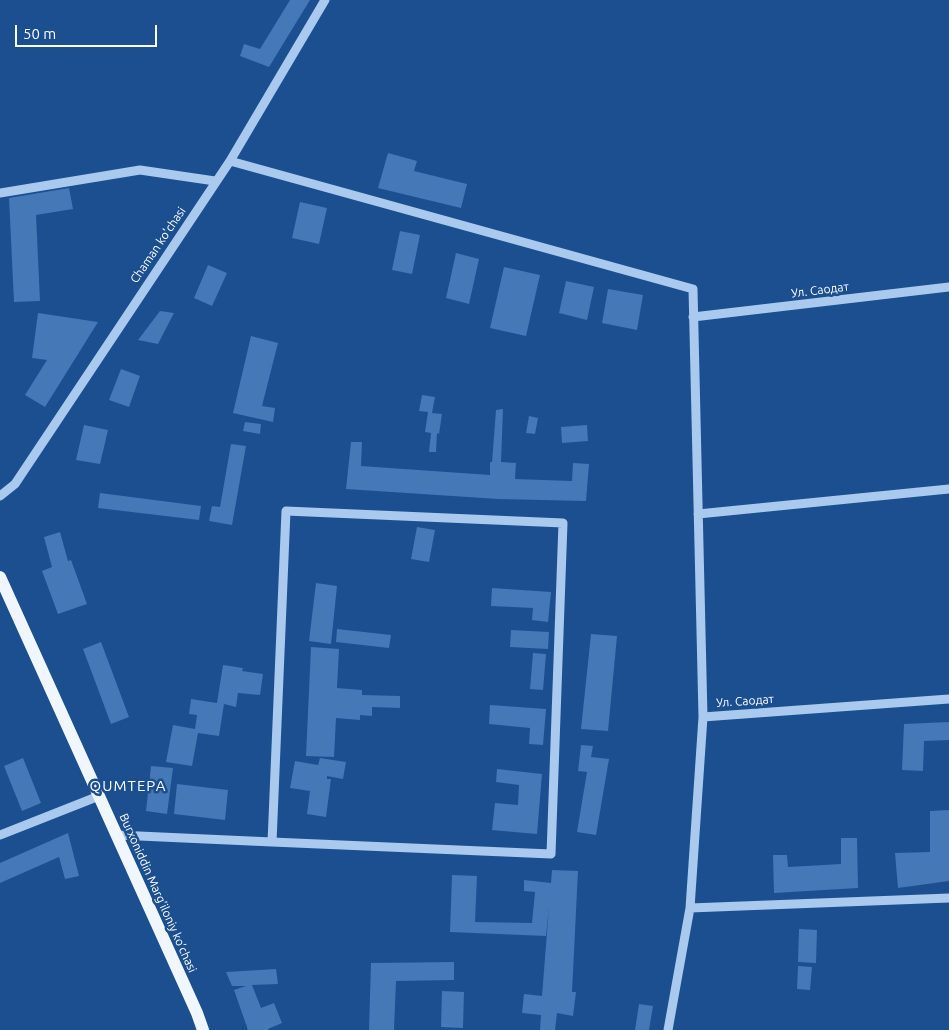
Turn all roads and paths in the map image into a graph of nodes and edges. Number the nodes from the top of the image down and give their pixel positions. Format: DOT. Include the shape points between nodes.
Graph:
graph roads {
  1 [pos="325,0"];
  2 [pos="230,161"];
  3 [pos="215,181"];
  4 [pos="0,193"];
  5 [pos="949,287"];
  6 [pos="693,317"];
  7 [pos="949,489"];
  8 [pos="0,496"];
  9 [pos="698,514"];
  10 [pos="0,577"];
  11 [pos="949,699"];
  12 [pos="703,717"];
  13 [pos="99,796"];
  14 [pos="0,835"];
  15 [pos="117,835"];
  16 [pos="272,842"];
  17 [pos="949,898"];
  18 [pos="690,908"];
  19 [pos="203,1030"];
  20 [pos="668,1030"];
  1 -- 2 [label="street, Chaman ko'chasi"];
  2 -- 3 [label="street, Chaman ko'chasi"];
  2 -- 6 [label="street" via="693,289"];
  3 -- 4 [label="street" via="140,170"];
  3 -- 8 [label="street, Chaman ko'chasi" via="14,484"];
  5 -- 6 [label="street, Ул. Саодат"];
  6 -- 9 [label="street"];
  7 -- 9 [label="street"];
  9 -- 12 [label="street"];
  10 -- 13 [label="main road, Burxoniddin Marg’iloniy ko’chasi"];
  11 -- 12 [label="street, Ул. Саодат"];
  12 -- 18 [label="street, Ул. Саодат"];
  13 -- 14 [label="street"];
  13 -- 15 [label="main road, Burxoniddin Marg’iloniy ko’chasi"];
  15 -- 16 [label="street"];
  15 -- 19 [label="main road, Burxoniddin Marg’iloniy ko’chasi"];
  16 -- 16 [label="street" via="551,854 563,523 286,511"];
  17 -- 18 [label="street"];
  18 -- 20 [label="street, Ул. Саодат"];
}
